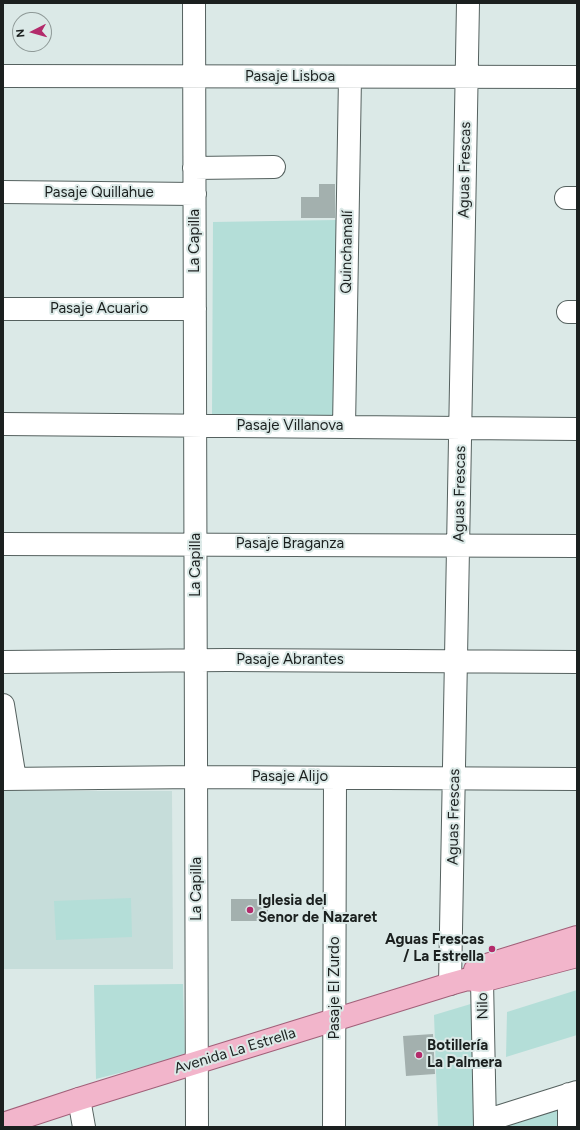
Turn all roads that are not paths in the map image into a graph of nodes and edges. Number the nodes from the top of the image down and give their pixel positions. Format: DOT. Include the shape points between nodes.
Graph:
graph roads {
  1 [pos="194,3"];
  2 [pos="468,3"];
  3 [pos="3,76"];
  4 [pos="194,77"];
  5 [pos="350,77"];
  6 [pos="467,77"];
  7 [pos="577,77"];
  8 [pos="274,167"];
  9 [pos="194,168"];
  10 [pos="3,192"];
  11 [pos="195,194"];
  12 [pos="3,309"];
  13 [pos="195,309"];
  14 [pos="3,424"];
  15 [pos="195,426"];
  16 [pos="344,427"];
  17 [pos="461,428"];
  18 [pos="577,429"];
  19 [pos="3,544"];
  20 [pos="196,544"];
  21 [pos="459,545"];
  22 [pos="577,546"];
  23 [pos="196,660"];
  24 [pos="457,660"];
  25 [pos="3,662"];
  26 [pos="577,662"];
  27 [pos="3,705"];
  28 [pos="197,777"];
  29 [pos="335,778"];
  30 [pos="455,778"];
  31 [pos="9,779"];
  32 [pos="577,779"];
  33 [pos="577,937"];
  34 [pos="577,956"];
  35 [pos="467,981"];
  36 [pos="334,1021"];
  37 [pos="198,1062"];
  38 [pos="573,1093"];
  39 [pos="79,1099"];
  40 [pos="3,1124"];
  41 [pos="485,1124"];
  42 [pos="84,1127"];
  43 [pos="198,1127"];
  44 [pos="334,1127"];
  45 [pos="569,1127"];
  1 -- 4 [label="street, La Capilla"];
  2 -- 6 [label="street, Aguas Frescas"];
  3 -- 4 [label="street, Pasaje Lisboa"];
  4 -- 5 [label="street, Pasaje Lisboa"];
  4 -- 9 [label="street, La Capilla"];
  5 -- 6 [label="street, Pasaje Lisboa"];
  5 -- 16 [label="street, Quinchamalí"];
  6 -- 7 [label="street, Pasaje Lisboa"];
  6 -- 17 [label="street, Aguas Frescas"];
  8 -- 9 [label="street"];
  9 -- 11 [label="street, La Capilla"];
  10 -- 11 [label="street, Pasaje Quillahue"];
  11 -- 13 [label="street, La Capilla"];
  12 -- 13 [label="street, Pasaje Acuario"];
  13 -- 15 [label="street, La Capilla"];
  14 -- 15 [label="street, Pasaje Villanova"];
  15 -- 16 [label="street, Pasaje Villanova"];
  15 -- 20 [label="street, La Capilla"];
  16 -- 17 [label="street, Pasaje Villanova"];
  17 -- 18 [label="street, Pasaje Villanova"];
  17 -- 21 [label="street, Aguas Frescas"];
  19 -- 20 [label="street, Pasaje Braganza"];
  20 -- 21 [label="street, Pasaje Braganza"];
  20 -- 23 [label="street, La Capilla"];
  21 -- 22 [label="street, Pasaje Braganza"];
  21 -- 24 [label="street, Aguas Frescas"];
  23 -- 24 [label="street, Pasaje Abrantes"];
  23 -- 25 [label="street, Pasaje Abrantes"];
  23 -- 28 [label="street, La Capilla"];
  24 -- 26 [label="street, Pasaje Abrantes"];
  24 -- 30 [label="street, Aguas Frescas"];
  27 -- 31 [label="street"];
  28 -- 29 [label="street, Pasaje Alijo"];
  28 -- 31 [label="street, Pasaje Alijo"];
  28 -- 37 [label="street, La Capilla"];
  29 -- 30 [label="street, Pasaje Alijo"];
  29 -- 36 [label="street, Pasaje El Zurdo"];
  30 -- 32 [label="street, Pasaje Alijo"];
  30 -- 35 [label="street, Aguas Frescas"];
  33 -- 35 [label="main road, Avenida La Estrella" via="478,968"];
  34 -- 35 [label="main road, Avenida La Estrella"];
  35 -- 36 [label="main road, Avenida La Estrella"];
  35 -- 41 [label="street, Nilo"];
  36 -- 37 [label="main road, Avenida La Estrella"];
  36 -- 44 [label="street, Pasaje El Zurdo"];
  37 -- 39 [label="main road, Avenida La Estrella"];
  37 -- 43 [label="street, La Capilla"];
  38 -- 41 [label="street"];
  38 -- 45 [label="street"];
  39 -- 40 [label="main road, Avenida La Estrella"];
  39 -- 42 [label="street"];
}
